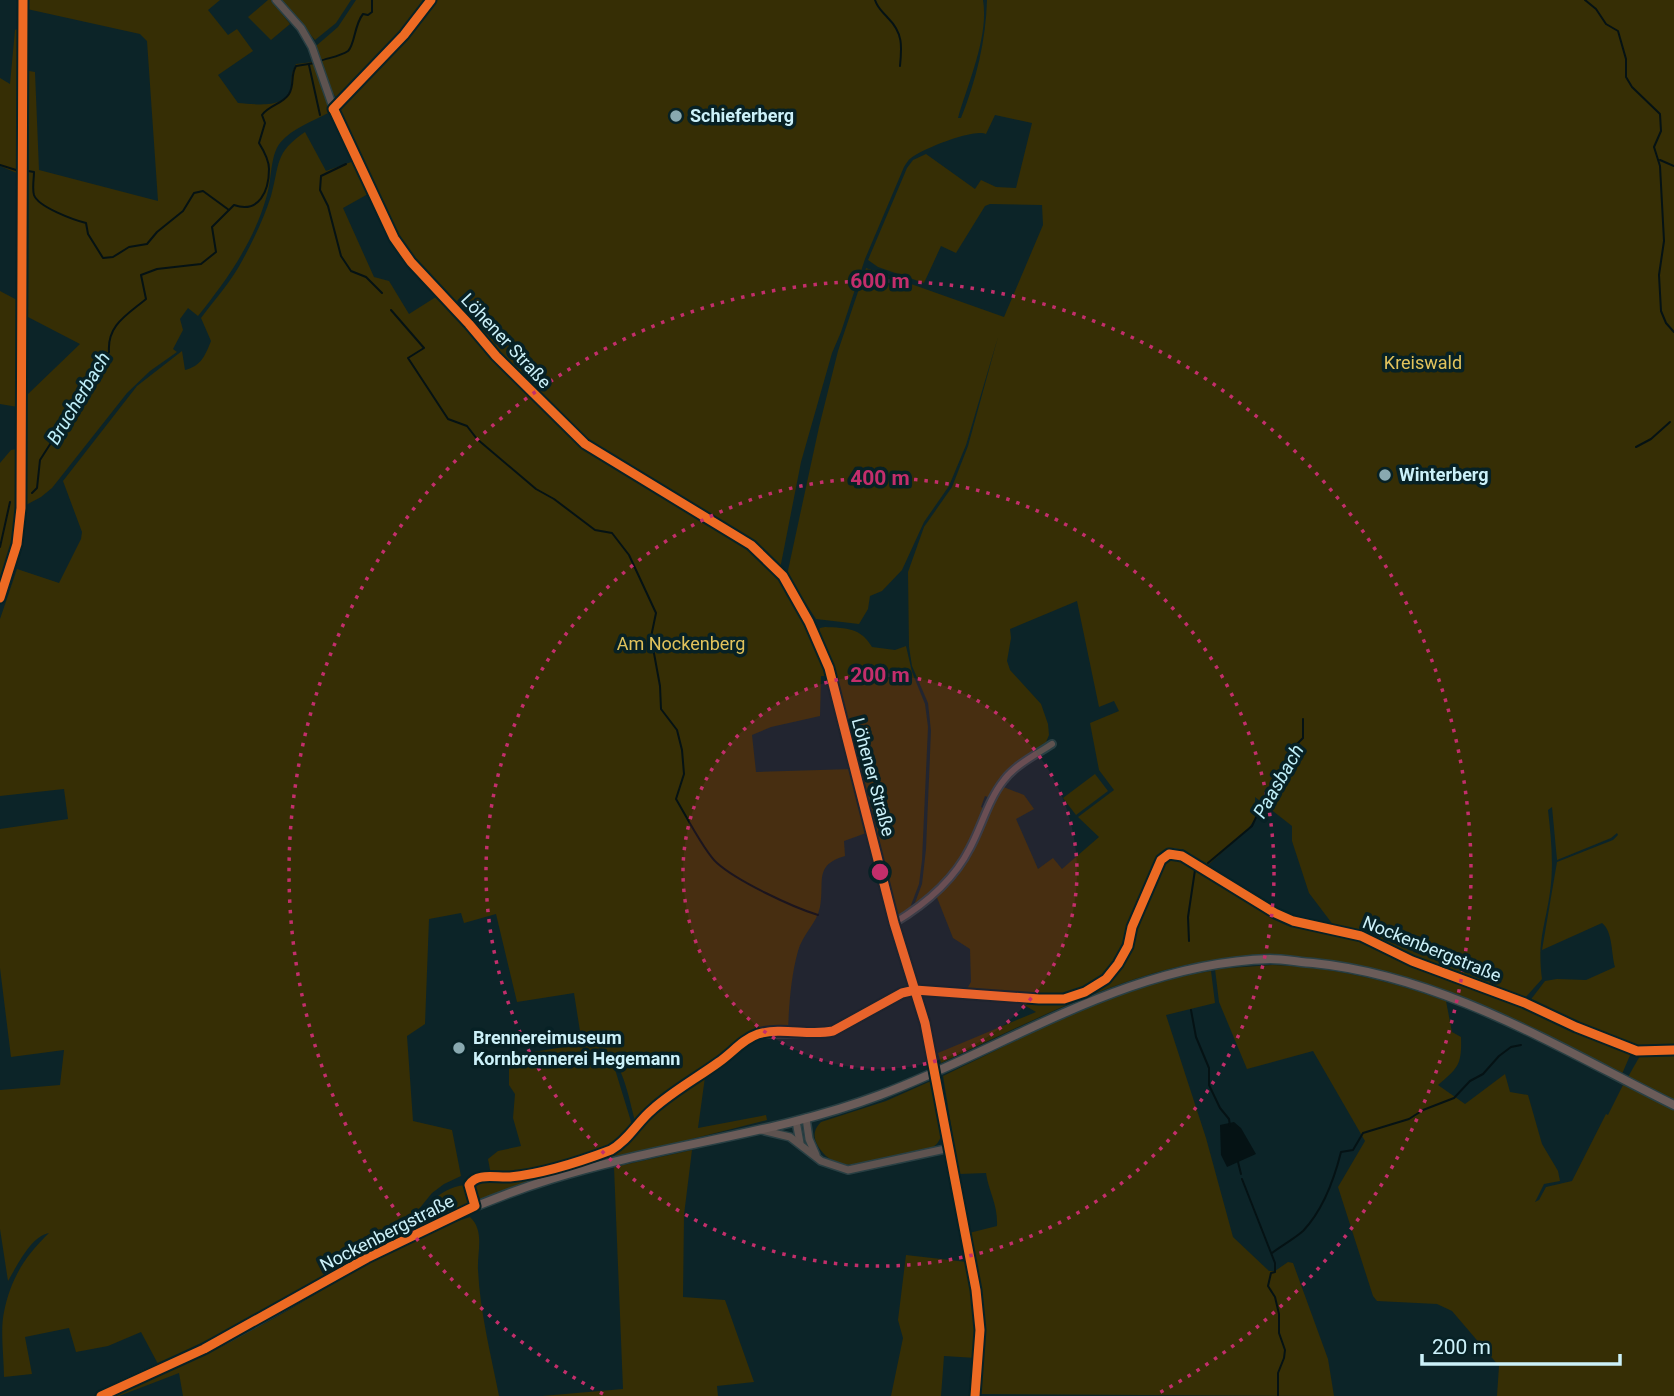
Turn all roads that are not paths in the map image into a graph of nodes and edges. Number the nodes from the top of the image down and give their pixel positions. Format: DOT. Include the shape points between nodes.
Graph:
graph roads {
  1 [pos="23,0"];
  2 [pos="276,0"];
  3 [pos="431,0"];
  4 [pos="333,109"];
  5 [pos="0,598"];
  6 [pos="1052,744"];
  7 [pos="894,923"];
  8 [pos="915,990"];
  9 [pos="1674,1051"];
  10 [pos="1674,1105"];
  11 [pos="806,1118"];
  12 [pos="796,1121"];
  13 [pos="757,1130"];
  14 [pos="800,1143"];
  15 [pos="950,1148"];
  16 [pos="816,1156"];
  17 [pos="475,1206"];
  18 [pos="101,1396"];
  19 [pos="975,1396"];
  1 -- 5 [label="main road" via="21,508 15,556"];
  2 -- 4 [label="street, Löhener Straße" via="312,47"];
  3 -- 4 [label="street"];
  4 -- 7 [label="street, Löhener Straße" via="394,238 496,356 585,444 751,545 783,576 829,668"];
  6 -- 7 [label="street" via="1004,779 955,871 921,906"];
  7 -- 8 [label="street, Löhener Straße"];
  8 -- 9 [label="street, Nockenbergstraße" via="1039,999 1064,999 1085,992 1106,979 1118,964 1161,860 1174,853 1293,921 1361,936 1637,1051"];
  8 -- 15 [label="street, Löhener Straße, bridge"];
  8 -- 17 [label="street, Nockenbergstraße" via="833,1031 765,1033 750,1038 661,1102 611,1150 511,1177 472,1180 469,1185"];
  10 -- 11 [label="main road, Nockenbergstraße" via="1514,1026 1429,990 1382,975 1273,959 1172,974 1101,996 883,1094"];
  11 -- 12 [label="main road, Nockenbergstraße"];
  11 -- 16 [label="street"];
  12 -- 13 [label="main road, Nockenbergstraße"];
  12 -- 14 [label="street"];
  13 -- 14 [label="street" via="783,1134"];
  13 -- 17 [label="main road, Nockenbergstraße" via="598,1166"];
  14 -- 16 [label="street"];
  15 -- 16 [label="street" via="848,1170"];
  15 -- 19 [label="street, Löhener Straße" via="976,1290"];
  17 -- 18 [label="main road, Nockenbergstraße" via="367,1258 204,1349"];
}
